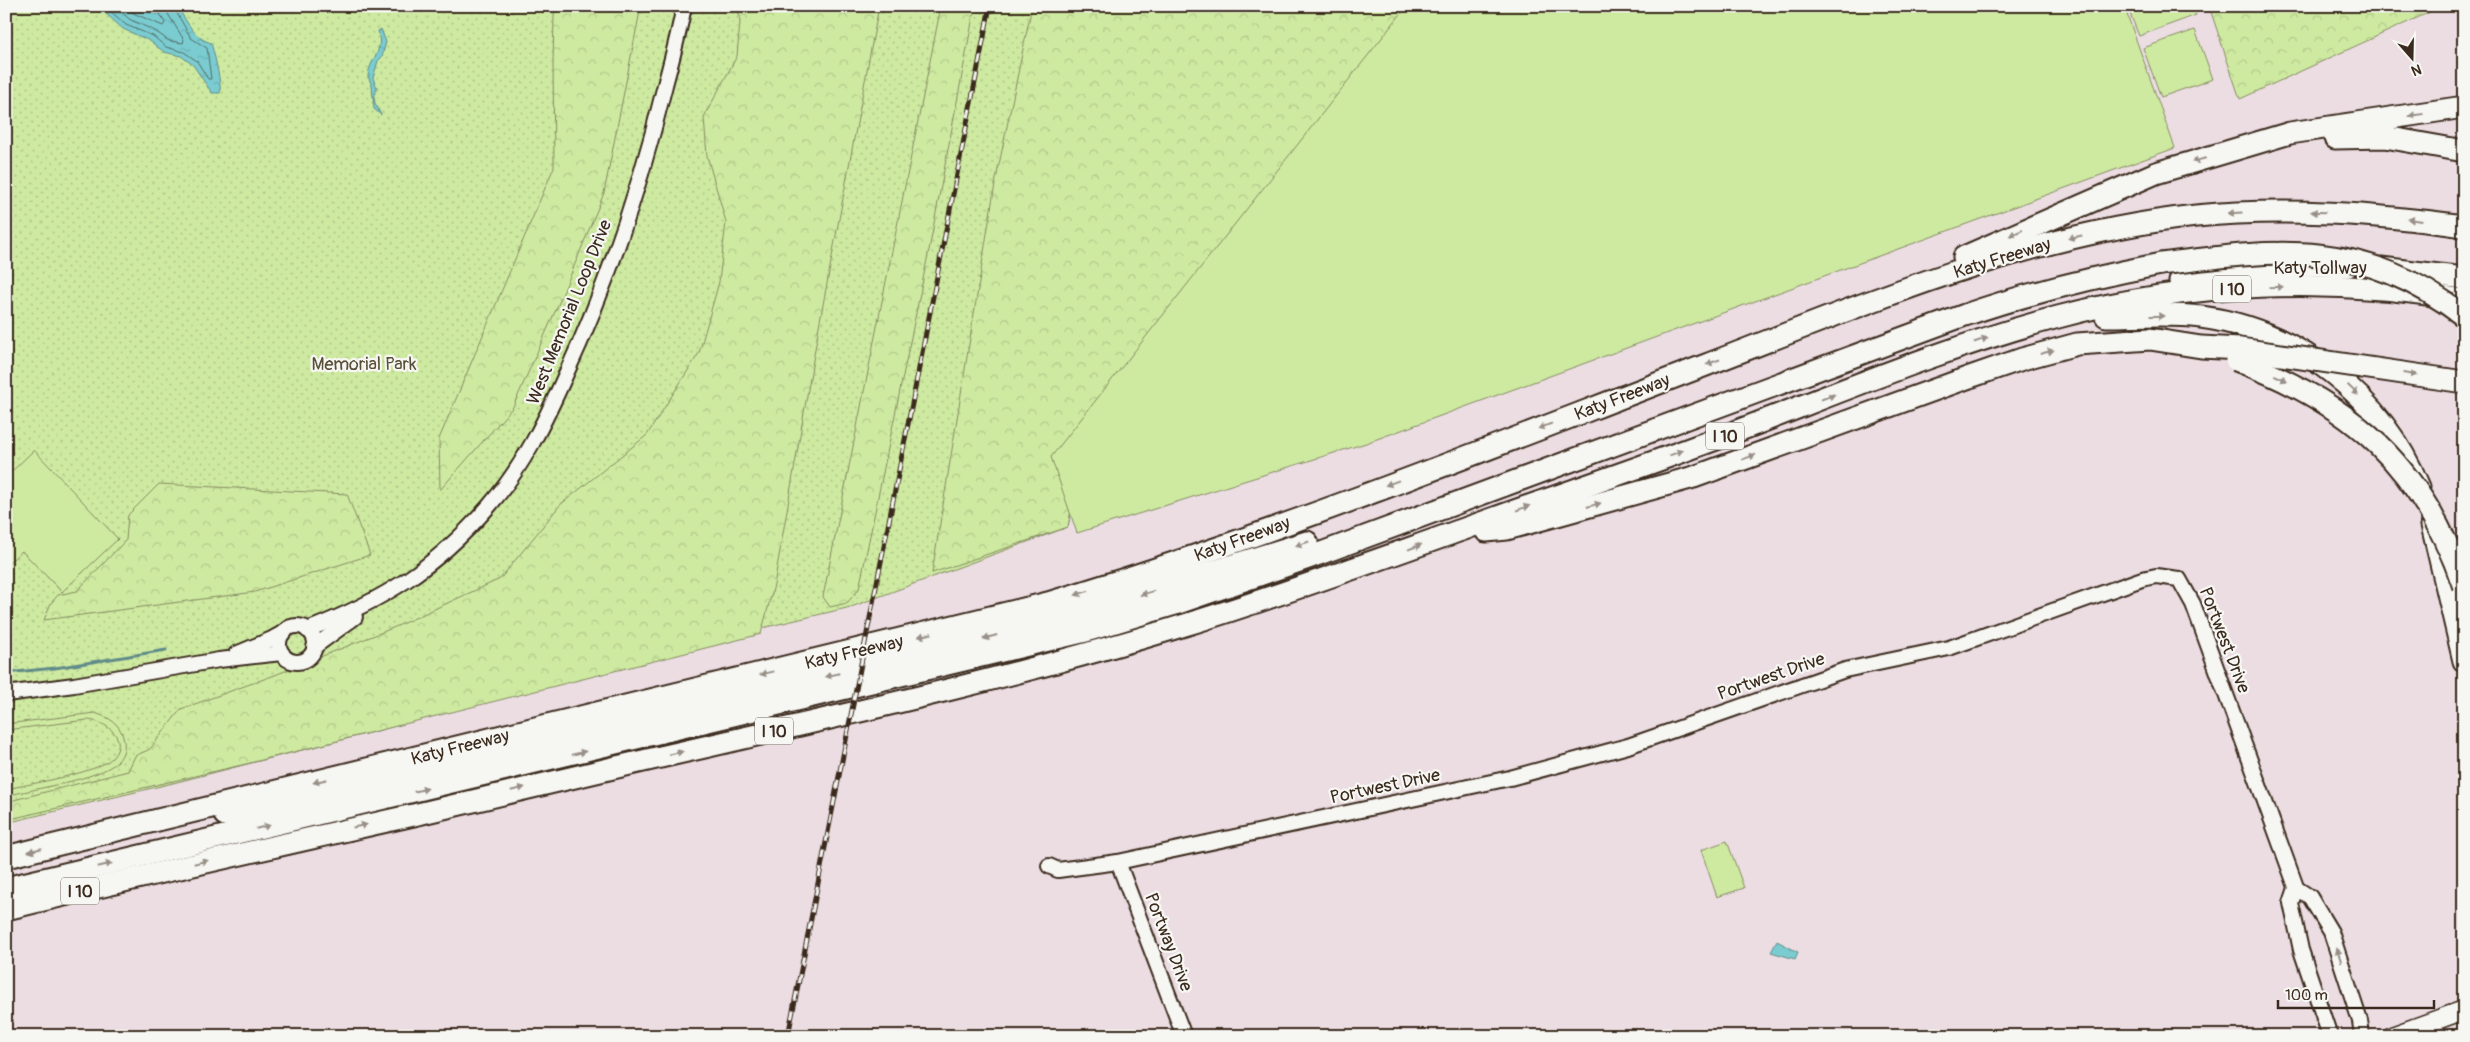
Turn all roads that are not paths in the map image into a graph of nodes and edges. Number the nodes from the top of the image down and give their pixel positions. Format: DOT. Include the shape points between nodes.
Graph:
graph roads {
  1 [pos="684,6"];
  2 [pos="2464,107"];
  3 [pos="2246,146"];
  4 [pos="2464,150"];
  5 [pos="2464,226"];
  6 [pos="2160,260"];
  7 [pos="2464,278"];
  8 [pos="2464,300"];
  9 [pos="2464,304"];
  10 [pos="2464,316"];
  11 [pos="2005,332"];
  12 [pos="1758,344"];
  13 [pos="2201,346"];
  14 [pos="2464,382"];
  15 [pos="1444,536"];
  16 [pos="2464,587"];
  17 [pos="377,599"];
  18 [pos="308,630"];
  19 [pos="283,633"];
  20 [pos="314,647"];
  21 [pos="282,654"];
  22 [pos="218,660"];
  23 [pos="2464,660"];
  24 [pos="6,694"];
  25 [pos="150,822"];
  26 [pos="6,857"];
  27 [pos="1118,862"];
  28 [pos="1049,866"];
  29 [pos="6,888"];
  30 [pos="2296,888"];
  31 [pos="6,909"];
  32 [pos="2464,1010"];
  33 [pos="1184,1036"];
  34 [pos="2330,1036"];
  35 [pos="2362,1036"];
  36 [pos="2392,1036"];
  1 -- 17 [label="street, West Memorial Loop Drive" via="660,106 622,234 581,342 542,427 520,465 489,506 429,564"];
  2 -- 3 [label="highway, one-way" via="2290,132"];
  3 -- 4 [label="highway" via="2315,139 2385,137"];
  3 -- 12 [label="highway, one-way" via="2156,173 1887,292"];
  5 -- 12 [label="highway, Katy Freeway, one-way" via="2351,213 2284,212 2195,216 2122,227 2002,257"];
  6 -- 9 [label="highway" via="2265,245 2324,247 2374,256 2423,277"];
  6 -- 10 [label="highway, bridge" via="2265,253 2348,259 2419,285"];
  6 -- 25 [label="highway, one-way" via="2047,278 1963,303 1329,535 1075,615 256,812"];
  29 -- 6 [label="highway, one-way" via="1086,631 1299,561 1964,314"];
  7 -- 11 [label="highway, Katy Tollway" via="2428,272 2339,266 2247,270 2151,288"];
  11 -- 8 [label="highway, I 10, one-way" via="2128,302 2238,288 2316,286 2395,290"];
  15 -- 11 [label="highway, I 10, one-way"];
  11 -- 23 [label="highway, one-way" via="2085,318 2201,317 2265,335 2332,372 2350,386 2383,422 2408,462 2435,536"];
  12 -- 25 [label="highway, Katy Freeway, one-way" via="1172,564 1048,604"];
  13 -- 14 [label="highway, one-way, bridge"];
  15 -- 13 [label="highway, one-way" via="1507,529 1694,476 2022,359 2077,344 2150,340"];
  13 -- 16 [label="highway, one-way, bridge" via="2291,382 2337,409 2368,435 2398,464 2428,508"];
  31 -- 15 [label="highway, I 10, one-way" via="999,678 1187,624"];
  17 -- 18 [label="street, West Memorial Loop Drive"];
  17 -- 20 [label="street, West Memorial Loop Drive"];
  18 -- 19 [label="street" via="296,626"];
  18 -- 20 [label="street" via="313,635"];
  19 -- 21 [label="street" via="279,642"];
  19 -- 22 [label="street"];
  20 -- 21 [label="street" via="308,657 297,661 291,661"];
  21 -- 22 [label="street"];
  22 -- 24 [label="street"];
  25 -- 26 [label="highway, Katy Freeway, one-way"];
  27 -- 28 [label="street, Portwest Drive" via="1058,870"];
  27 -- 30 [label="street, Portwest Drive" via="1503,780 1615,750 1845,670 1949,648 2142,579 2168,576 2179,579 2193,604"];
  27 -- 33 [label="street, Portway Drive"];
  30 -- 34 [label="street, Portwest Drive" via="2291,903 2301,950"];
  35 -- 30 [label="street, Portwest Drive, one-way" via="2331,932 2310,897"];
  32 -- 36 [label="main road"];
}
